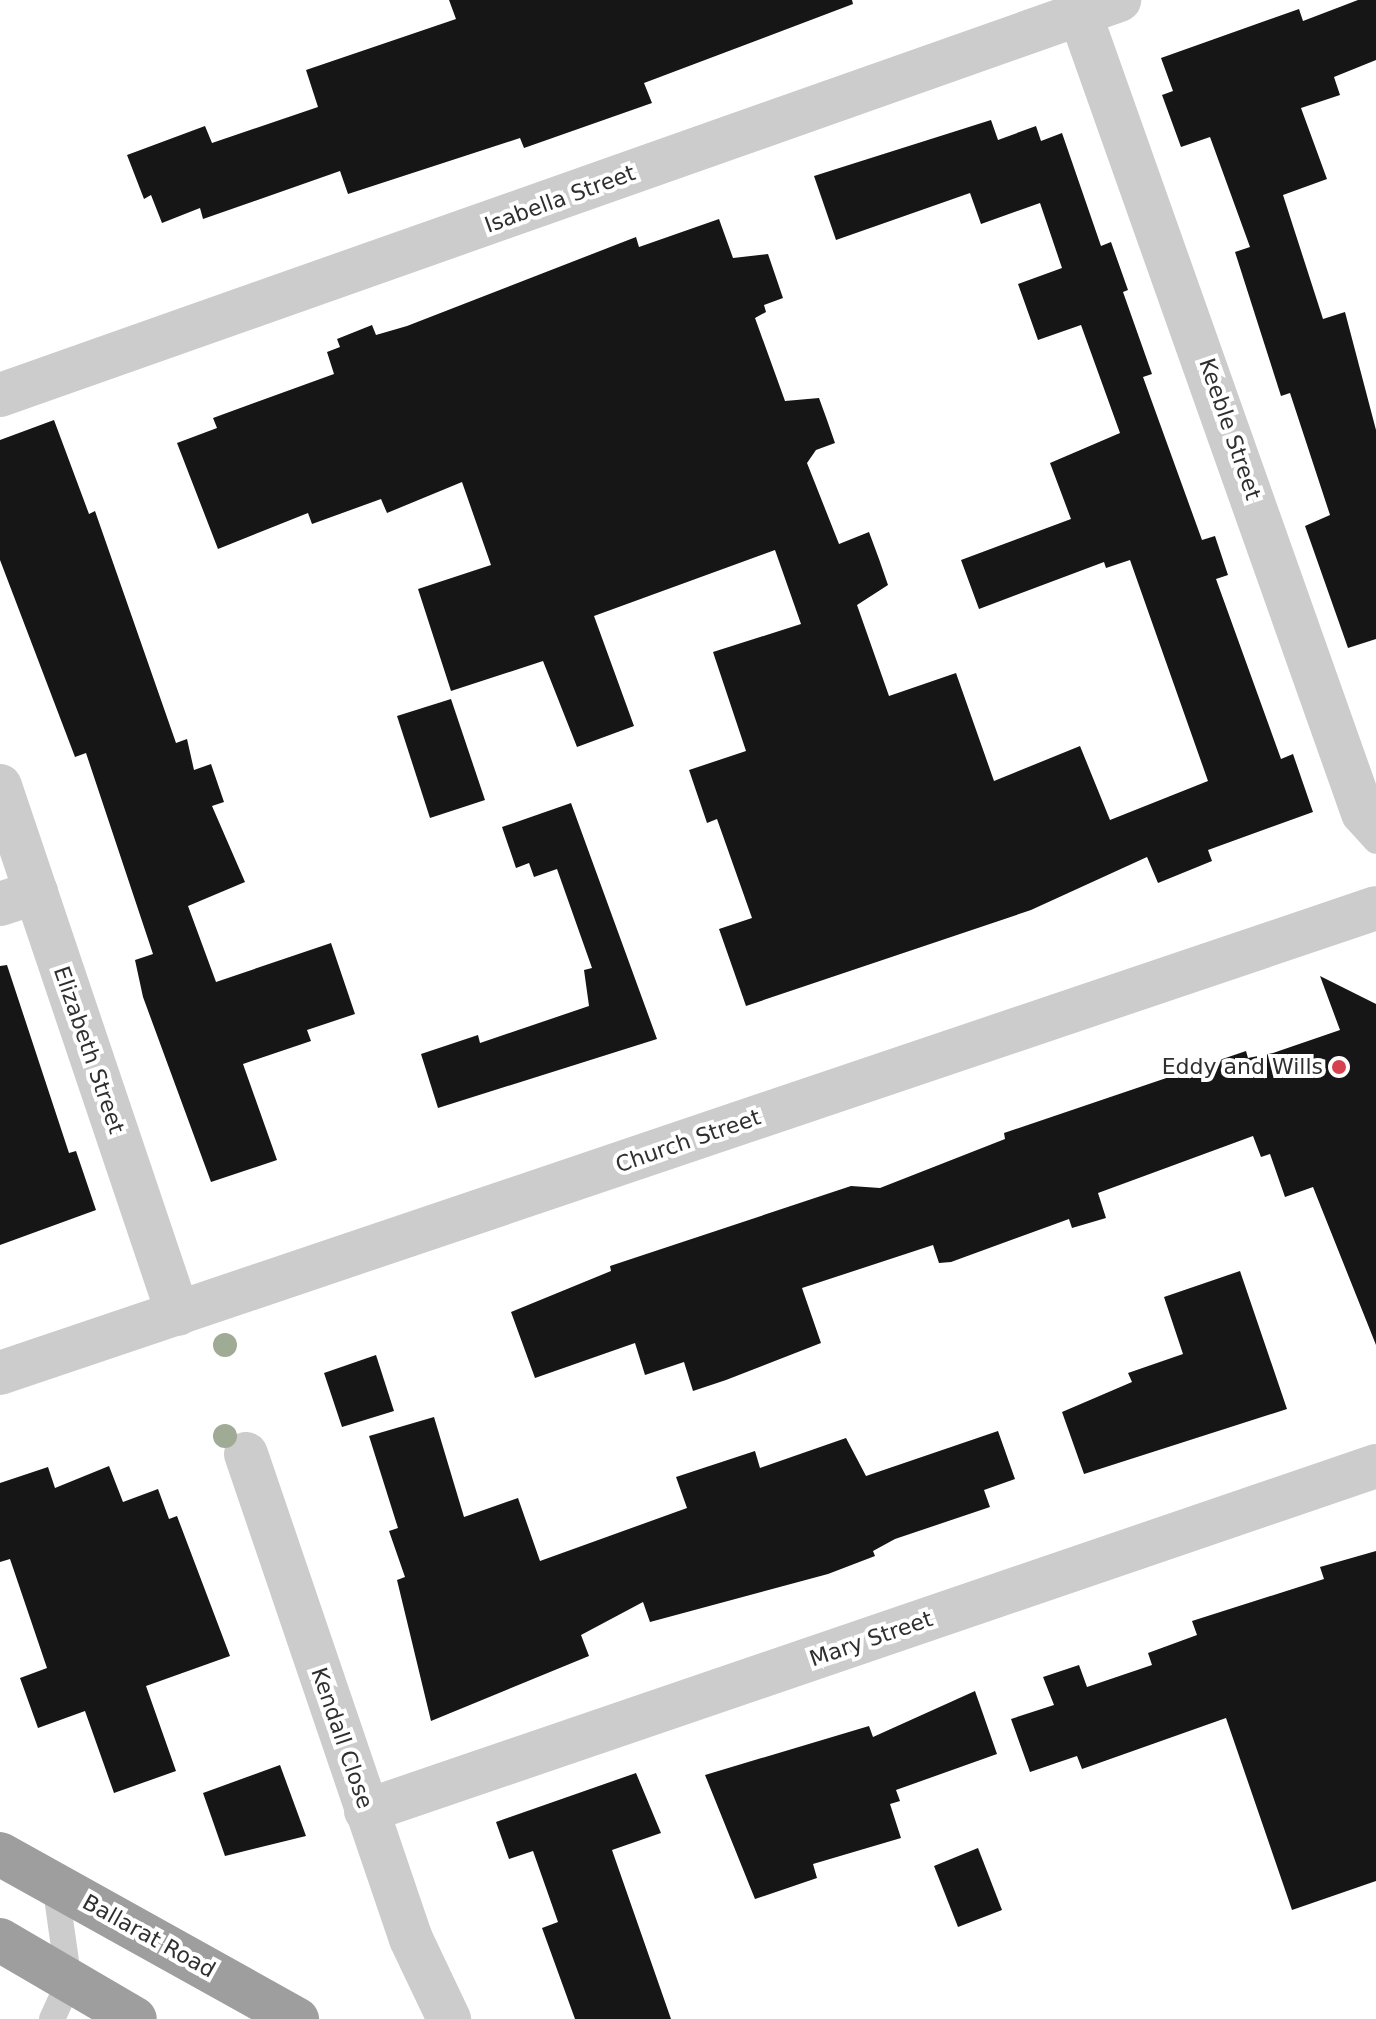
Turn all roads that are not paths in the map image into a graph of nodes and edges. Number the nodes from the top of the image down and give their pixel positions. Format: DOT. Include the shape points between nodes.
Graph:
graph roads {
  1 [pos="1099,7"];
  2 [pos="0,395"];
  3 [pos="0,786"];
  4 [pos="1369,827"];
  5 [pos="18,898"];
  6 [pos="1376,908"];
  7 [pos="178,1314"];
  8 [pos="0,1373"];
  9 [pos="246,1454"];
  10 [pos="1376,1466"];
  11 [pos="366,1811"];
  12 [pos="0,1854"];
  13 [pos="55,1884"];
  14 [pos="0,1940"];
  15 [pos="61,2000"];
  16 [pos="135,2019"];
  17 [pos="297,2019"];
  18 [pos="449,2019"];
  1 -- 2 [label="street, Isabella Street"];
  1 -- 4 [label="street, Keeble Street"];
  3 -- 5 [label="street, Elizabeth Street"];
  5 -- 7 [label="street, Elizabeth Street"];
  6 -- 7 [label="street, Church Street"];
  7 -- 8 [label="street, Church Street"];
  9 -- 11 [label="street, Kendall Close"];
  10 -- 11 [label="street, Mary Street"];
  11 -- 18 [label="street, Kendall Close" via="411,1939"];
  12 -- 13 [label="highway, Ballarat Road"];
  13 -- 15 [label="lane"];
  13 -- 17 [label="highway, Ballarat Road"];
  14 -- 15 [label="highway"];
  15 -- 16 [label="highway"];
}
